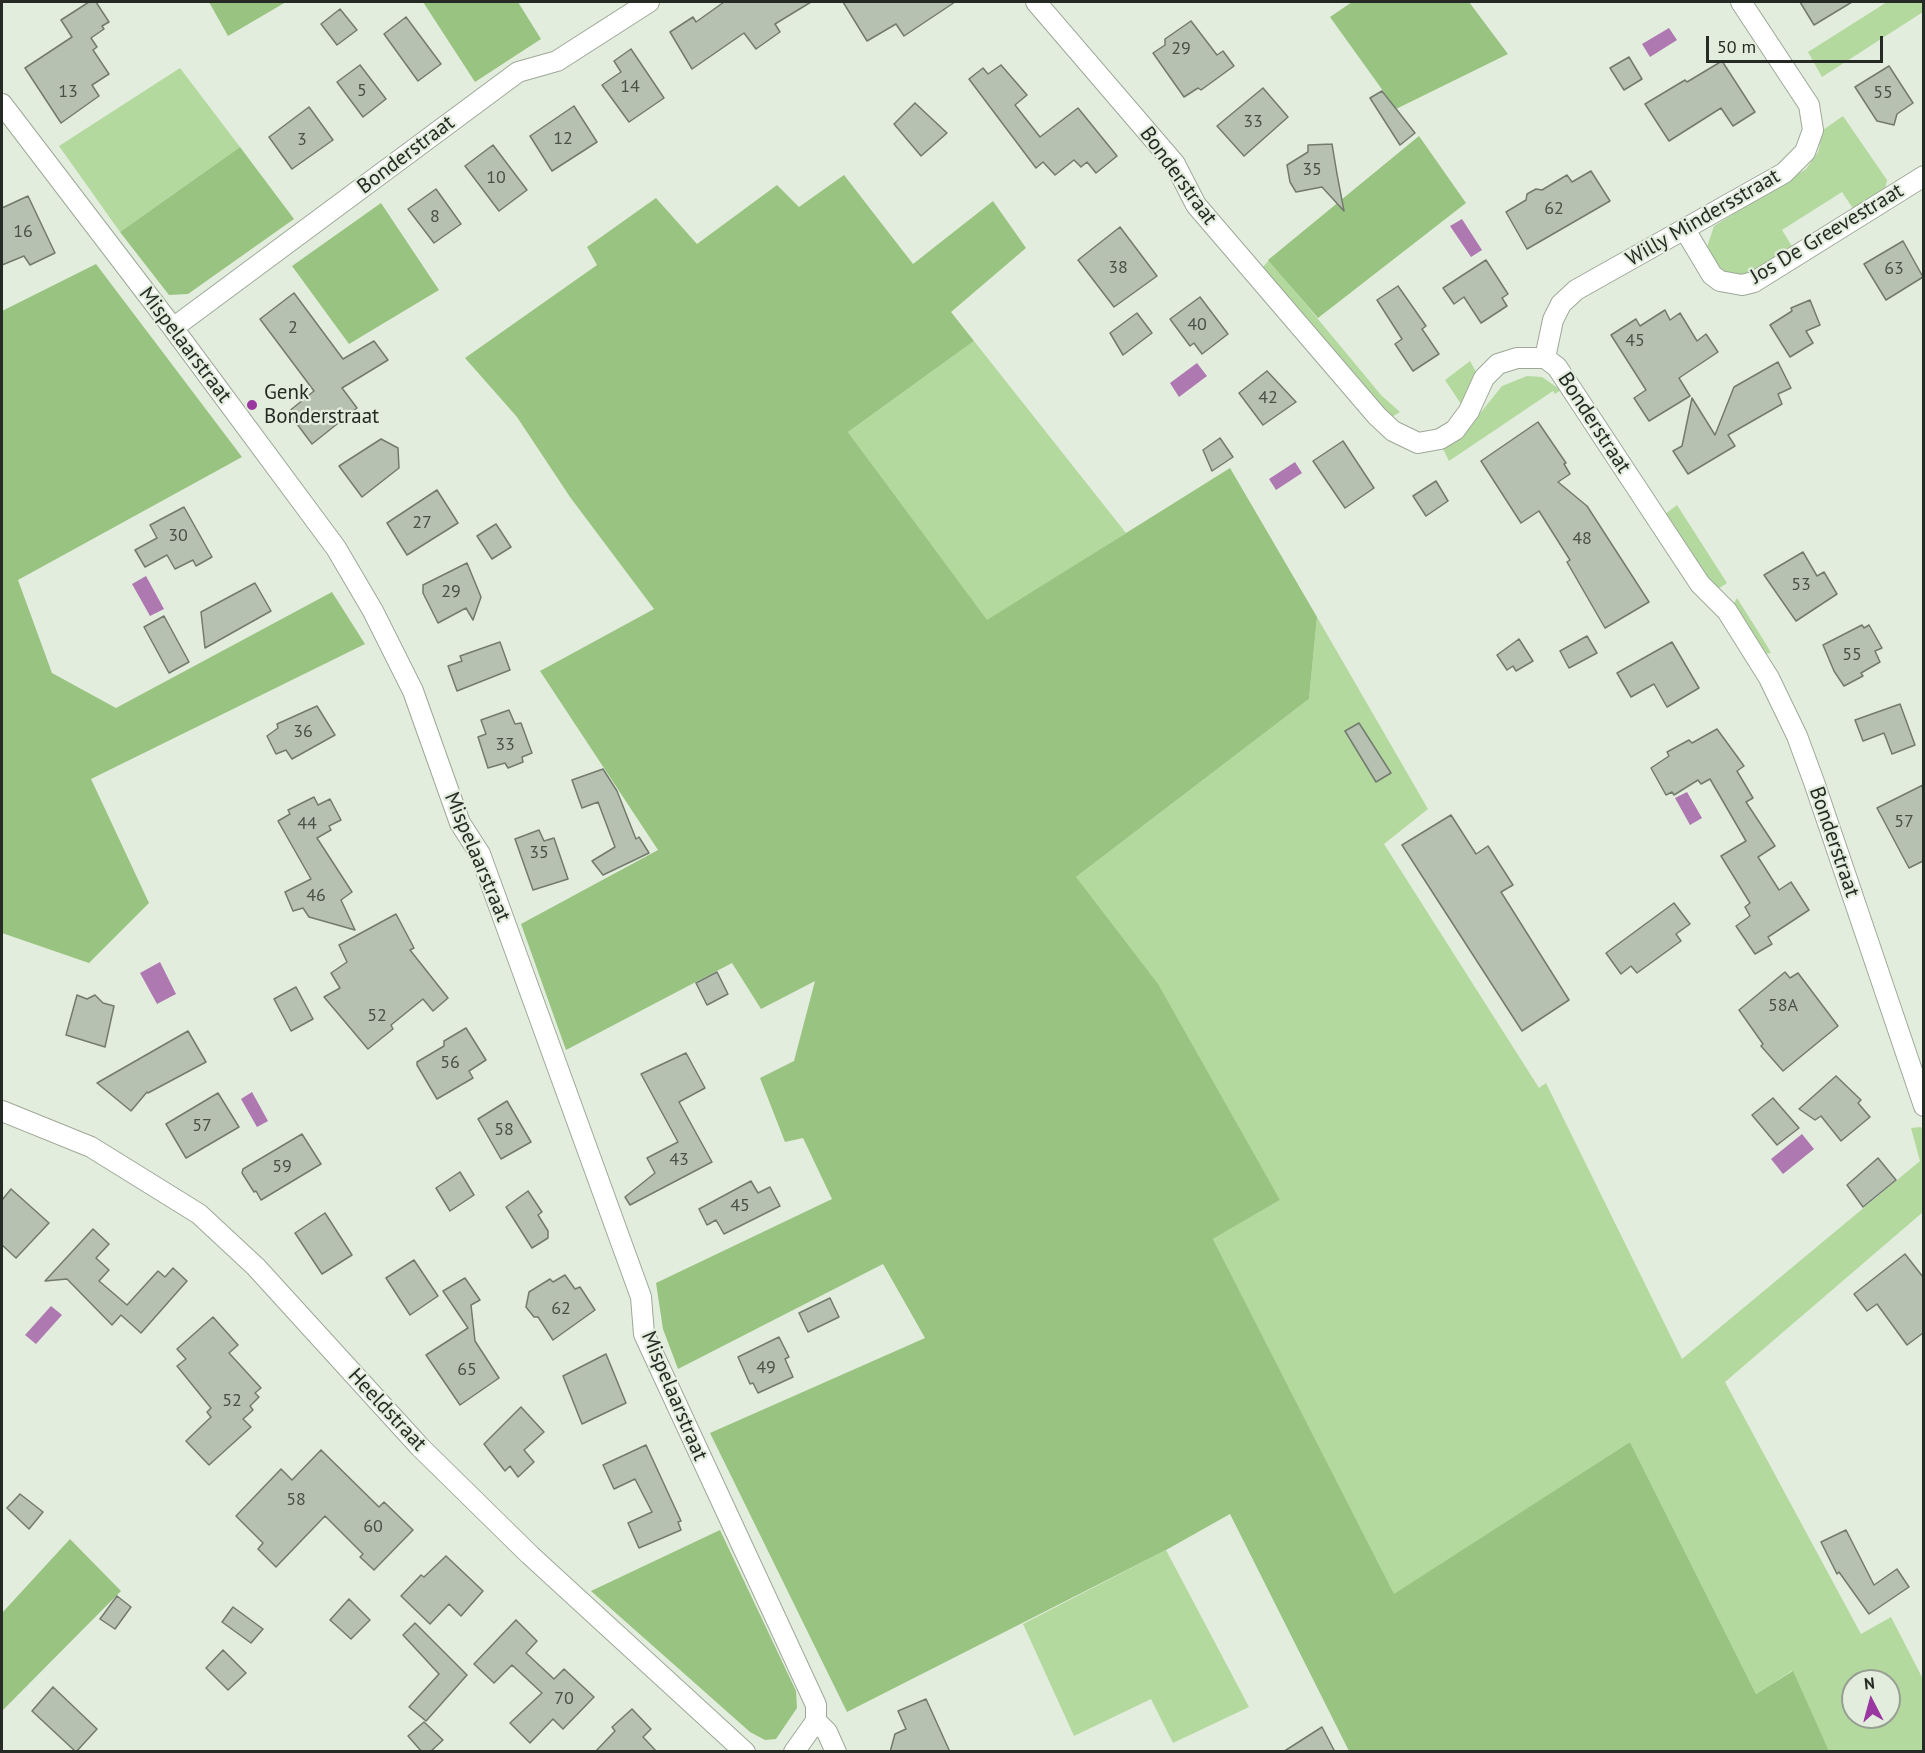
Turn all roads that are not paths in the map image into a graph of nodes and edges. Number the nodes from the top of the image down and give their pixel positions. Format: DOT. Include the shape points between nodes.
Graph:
graph roads {
  1 [pos="649,2"];
  2 [pos="1036,2"];
  3 [pos="1742,2"];
  4 [pos="2,104"];
  5 [pos="1922,180"];
  6 [pos="1685,230"];
  7 [pos="173,328"];
  8 [pos="1545,358"];
  9 [pos="1923,1106"];
  10 [pos="2,1112"];
  11 [pos="816,1721"];
  12 [pos="745,1752"];
  13 [pos="794,1752"];
  14 [pos="836,1752"];
  1 -- 7 [label="street, Bonderstraat" via="557,61 518,72"];
  2 -- 8 [label="street, Bonderstraat" via="1175,164 1196,205 1393,431 1418,443 1440,439 1455,430 1484,378 1498,364 1517,358"];
  3 -- 6 [label="street, Willy Mindersstraat" via="1809,105 1813,130 1805,152 1784,173"];
  4 -- 7 [label="street, Mispelaarstraat"];
  5 -- 6 [label="street, Jos De Greevestraat" via="1754,282 1742,285 1720,281 1712,274"];
  6 -- 8 [label="street, Willy Mindersstraat" via="1576,290 1560,304"];
  7 -- 11 [label="street, Mispelaarstraat" via="336,548 413,691 460,823 480,854 641,1297 644,1334 816,1705"];
  8 -- 9 [label="street, Bonderstraat" via="1557,367 1700,584 1727,611 1769,678 1814,782"];
  10 -- 12 [label="street, Heeldstraat" via="91,1147 199,1214 256,1267 429,1456 530,1555"];
  11 -- 13 [label="street"];
  11 -- 14 [label="street, Mispelaarstraat" via="827,1732"];
}
